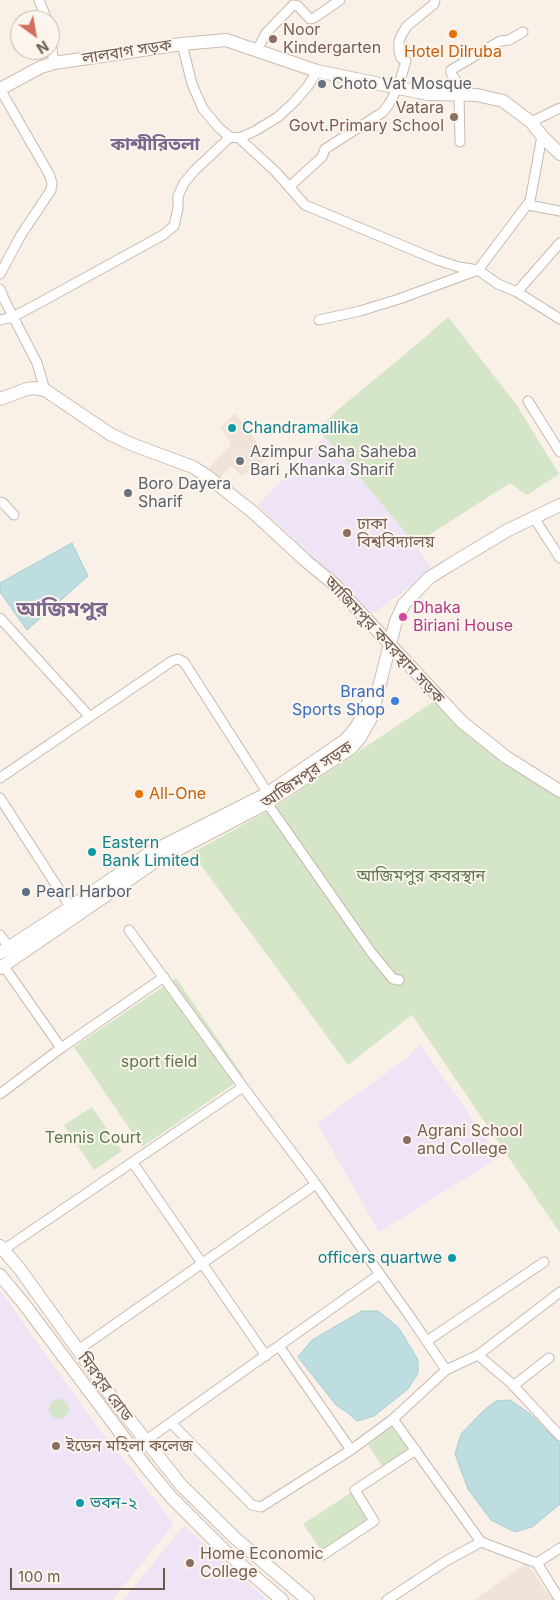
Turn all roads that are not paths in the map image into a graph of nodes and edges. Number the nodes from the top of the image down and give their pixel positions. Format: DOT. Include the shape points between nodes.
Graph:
graph roads {
  1 [pos="340,0"];
  2 [pos="435,0"];
  3 [pos="523,32"];
  4 [pos="182,44"];
  5 [pos="257,50"];
  6 [pos="54,62"];
  7 [pos="317,71"];
  8 [pos="398,87"];
  9 [pos="0,89"];
  10 [pos="459,95"];
  11 [pos="560,108"];
  12 [pos="532,122"];
  13 [pos="542,136"];
  14 [pos="234,138"];
  15 [pos="460,142"];
  16 [pos="560,154"];
  17 [pos="289,187"];
  18 [pos="528,205"];
  19 [pos="560,211"];
  20 [pos="560,243"];
  21 [pos="478,270"];
  22 [pos="0,274"];
  23 [pos="0,289"];
  24 [pos="517,292"];
  25 [pos="13,317"];
  26 [pos="560,319"];
  27 [pos="0,320"];
  28 [pos="319,320"];
  29 [pos="45,390"];
  30 [pos="0,399"];
  31 [pos="528,401"];
  32 [pos="560,452"];
  33 [pos="560,496"];
  34 [pos="0,502"];
  35 [pos="560,506"];
  36 [pos="14,515"];
  37 [pos="534,518"];
  38 [pos="560,558"];
  39 [pos="0,618"];
  40 [pos="387,642"];
  41 [pos="90,717"];
  42 [pos="0,778"];
  43 [pos="557,785"];
  44 [pos="0,798"];
  45 [pos="269,799"];
  46 [pos="74,911"];
  47 [pos="129,930"];
  48 [pos="0,935"];
  49 [pos="6,958"];
  50 [pos="164,977"];
  51 [pos="400,980"];
  52 [pos="61,1048"];
  53 [pos="244,1088"];
  54 [pos="0,1094"];
  55 [pos="133,1163"];
  56 [pos="316,1184"];
  57 [pos="2,1248"];
  58 [pos="544,1262"];
  59 [pos="202,1264"];
  60 [pos="380,1274"];
  61 [pos="0,1275"];
  62 [pos="560,1292"];
  63 [pos="427,1341"];
  64 [pos="279,1346"];
  65 [pos="78,1350"];
  66 [pos="478,1355"];
  67 [pos="266,1356"];
  68 [pos="549,1358"];
  69 [pos="446,1370"];
  70 [pos="514,1386"];
  71 [pos="393,1420"];
  72 [pos="171,1423"];
  73 [pos="560,1436"];
  74 [pos="146,1441"];
  75 [pos="351,1450"];
  76 [pos="416,1450"];
  77 [pos="481,1542"];
  78 [pos="560,1548"];
  79 [pos="323,1555"];
  80 [pos="537,1563"];
  81 [pos="282,1600"];
  82 [pos="308,1600"];
  83 [pos="387,1600"];
  84 [pos="560,1600"];
  1 -- 5 [label="street" via="310,19 293,5 266,33"];
  2 -- 8 [label="street" via="407,26 399,41 401,58 406,61"];
  3 -- 10 [label="street" via="500,41 451,70 462,90"];
  4 -- 5 [label="main road" via="226,40"];
  4 -- 6 [label="main road, লালবাগ সড়ক"];
  4 -- 14 [label="street, লালবাগ সড়ক" via="192,84 204,109 218,128"];
  5 -- 7 [label="main road"];
  6 -- 9 [label="main road, লালবাগ সড়ক"];
  7 -- 8 [label="main road"];
  7 -- 14 [label="street" via="308,86 278,117 255,131"];
  8 -- 10 [label="main road" via="428,94"];
  8 -- 17 [label="street" via="383,112 325,149 322,157"];
  9 -- 22 [label="street" via="52,183 51,190"];
  10 -- 12 [label="main road" via="503,101"];
  10 -- 15 [label="street"];
  11 -- 12 [label="street"];
  12 -- 13 [label="main road"];
  13 -- 16 [label="main road"];
  13 -- 18 [label="street"];
  14 -- 17 [label="street, লালবাগ সড়ক" via="276,172"];
  14 -- 25 [label="street" via="184,183 178,196 174,226 157,239"];
  17 -- 21 [label="street, লালবাগ সড়ক" via="305,205 458,268"];
  18 -- 19 [label="street"];
  18 -- 21 [label="street"];
  20 -- 24 [label="street"];
  21 -- 24 [label="street"];
  21 -- 28 [label="street" via="360,311"];
  23 -- 25 [label="street"];
  24 -- 26 [label="street"];
  25 -- 27 [label="street"];
  25 -- 29 [label="street" via="37,363"];
  29 -- 30 [label="main road" via="27,389"];
  29 -- 40 [label="main road, আজিমপুর কবরস্থান সড়ক" via="110,434 193,467 216,483 335,585"];
  31 -- 32 [label="street"];
  33 -- 40 [label="main road, আজিমপুর সড়ক" via="505,524 425,574 399,601 390,620"];
  34 -- 36 [label="street"];
  35 -- 37 [label="main road, আজিমপুর সড়ক"];
  37 -- 38 [label="street"];
  37 -- 40 [label="main road, আজিমপুর সড়ক" via="429,578 404,604"];
  39 -- 41 [label="street"];
  40 -- 43 [label="main road, আজিমপুর কবরস্থান সড়ক" via="462,722 506,757"];
  40 -- 45 [label="main road, আজিমপুর সড়ক" via="388,655 371,718 360,739"];
  41 -- 42 [label="street"];
  41 -- 45 [label="street" via="178,659 184,662"];
  44 -- 46 [label="street"];
  45 -- 46 [label="main road, আজিমপুর সড়ক" via="156,861"];
  45 -- 51 [label="street" via="370,952 393,979"];
  46 -- 49 [label="main road, আজিমপুর সড়ক"];
  47 -- 50 [label="street"];
  48 -- 49 [label="street"];
  49 -- 52 [label="street"];
  50 -- 52 [label="street"];
  50 -- 53 [label="street"];
  52 -- 54 [label="street"];
  53 -- 55 [label="street"];
  53 -- 56 [label="street"];
  55 -- 57 [label="street"];
  55 -- 59 [label="street"];
  56 -- 59 [label="street"];
  56 -- 60 [label="street"];
  57 -- 65 [label="main road, মিরপুর রোড"];
  58 -- 63 [label="street"];
  59 -- 65 [label="street"];
  59 -- 67 [label="street"];
  60 -- 63 [label="street"];
  60 -- 64 [label="street"];
  61 -- 81 [label="main road, মিরপুর রোড" via="171,1497 225,1551"];
  62 -- 66 [label="street"];
  63 -- 69 [label="street"];
  64 -- 67 [label="street"];
  64 -- 75 [label="street"];
  65 -- 74 [label="main road, মিরপুর রোড"];
  66 -- 69 [label="street"];
  66 -- 70 [label="street"];
  67 -- 72 [label="street"];
  68 -- 70 [label="street"];
  69 -- 71 [label="street"];
  70 -- 73 [label="street"];
  71 -- 75 [label="street"];
  71 -- 76 [label="street"];
  72 -- 74 [label="street"];
  72 -- 75 [label="street" via="257,1507"];
  74 -- 82 [label="main road, মিরপুর রোড" via="181,1485 235,1538"];
  76 -- 77 [label="street"];
  76 -- 79 [label="street" via="355,1490 374,1521"];
  77 -- 80 [label="street"];
  77 -- 83 [label="street"];
  78 -- 80 [label="street"];
  80 -- 84 [label="street"];
}
